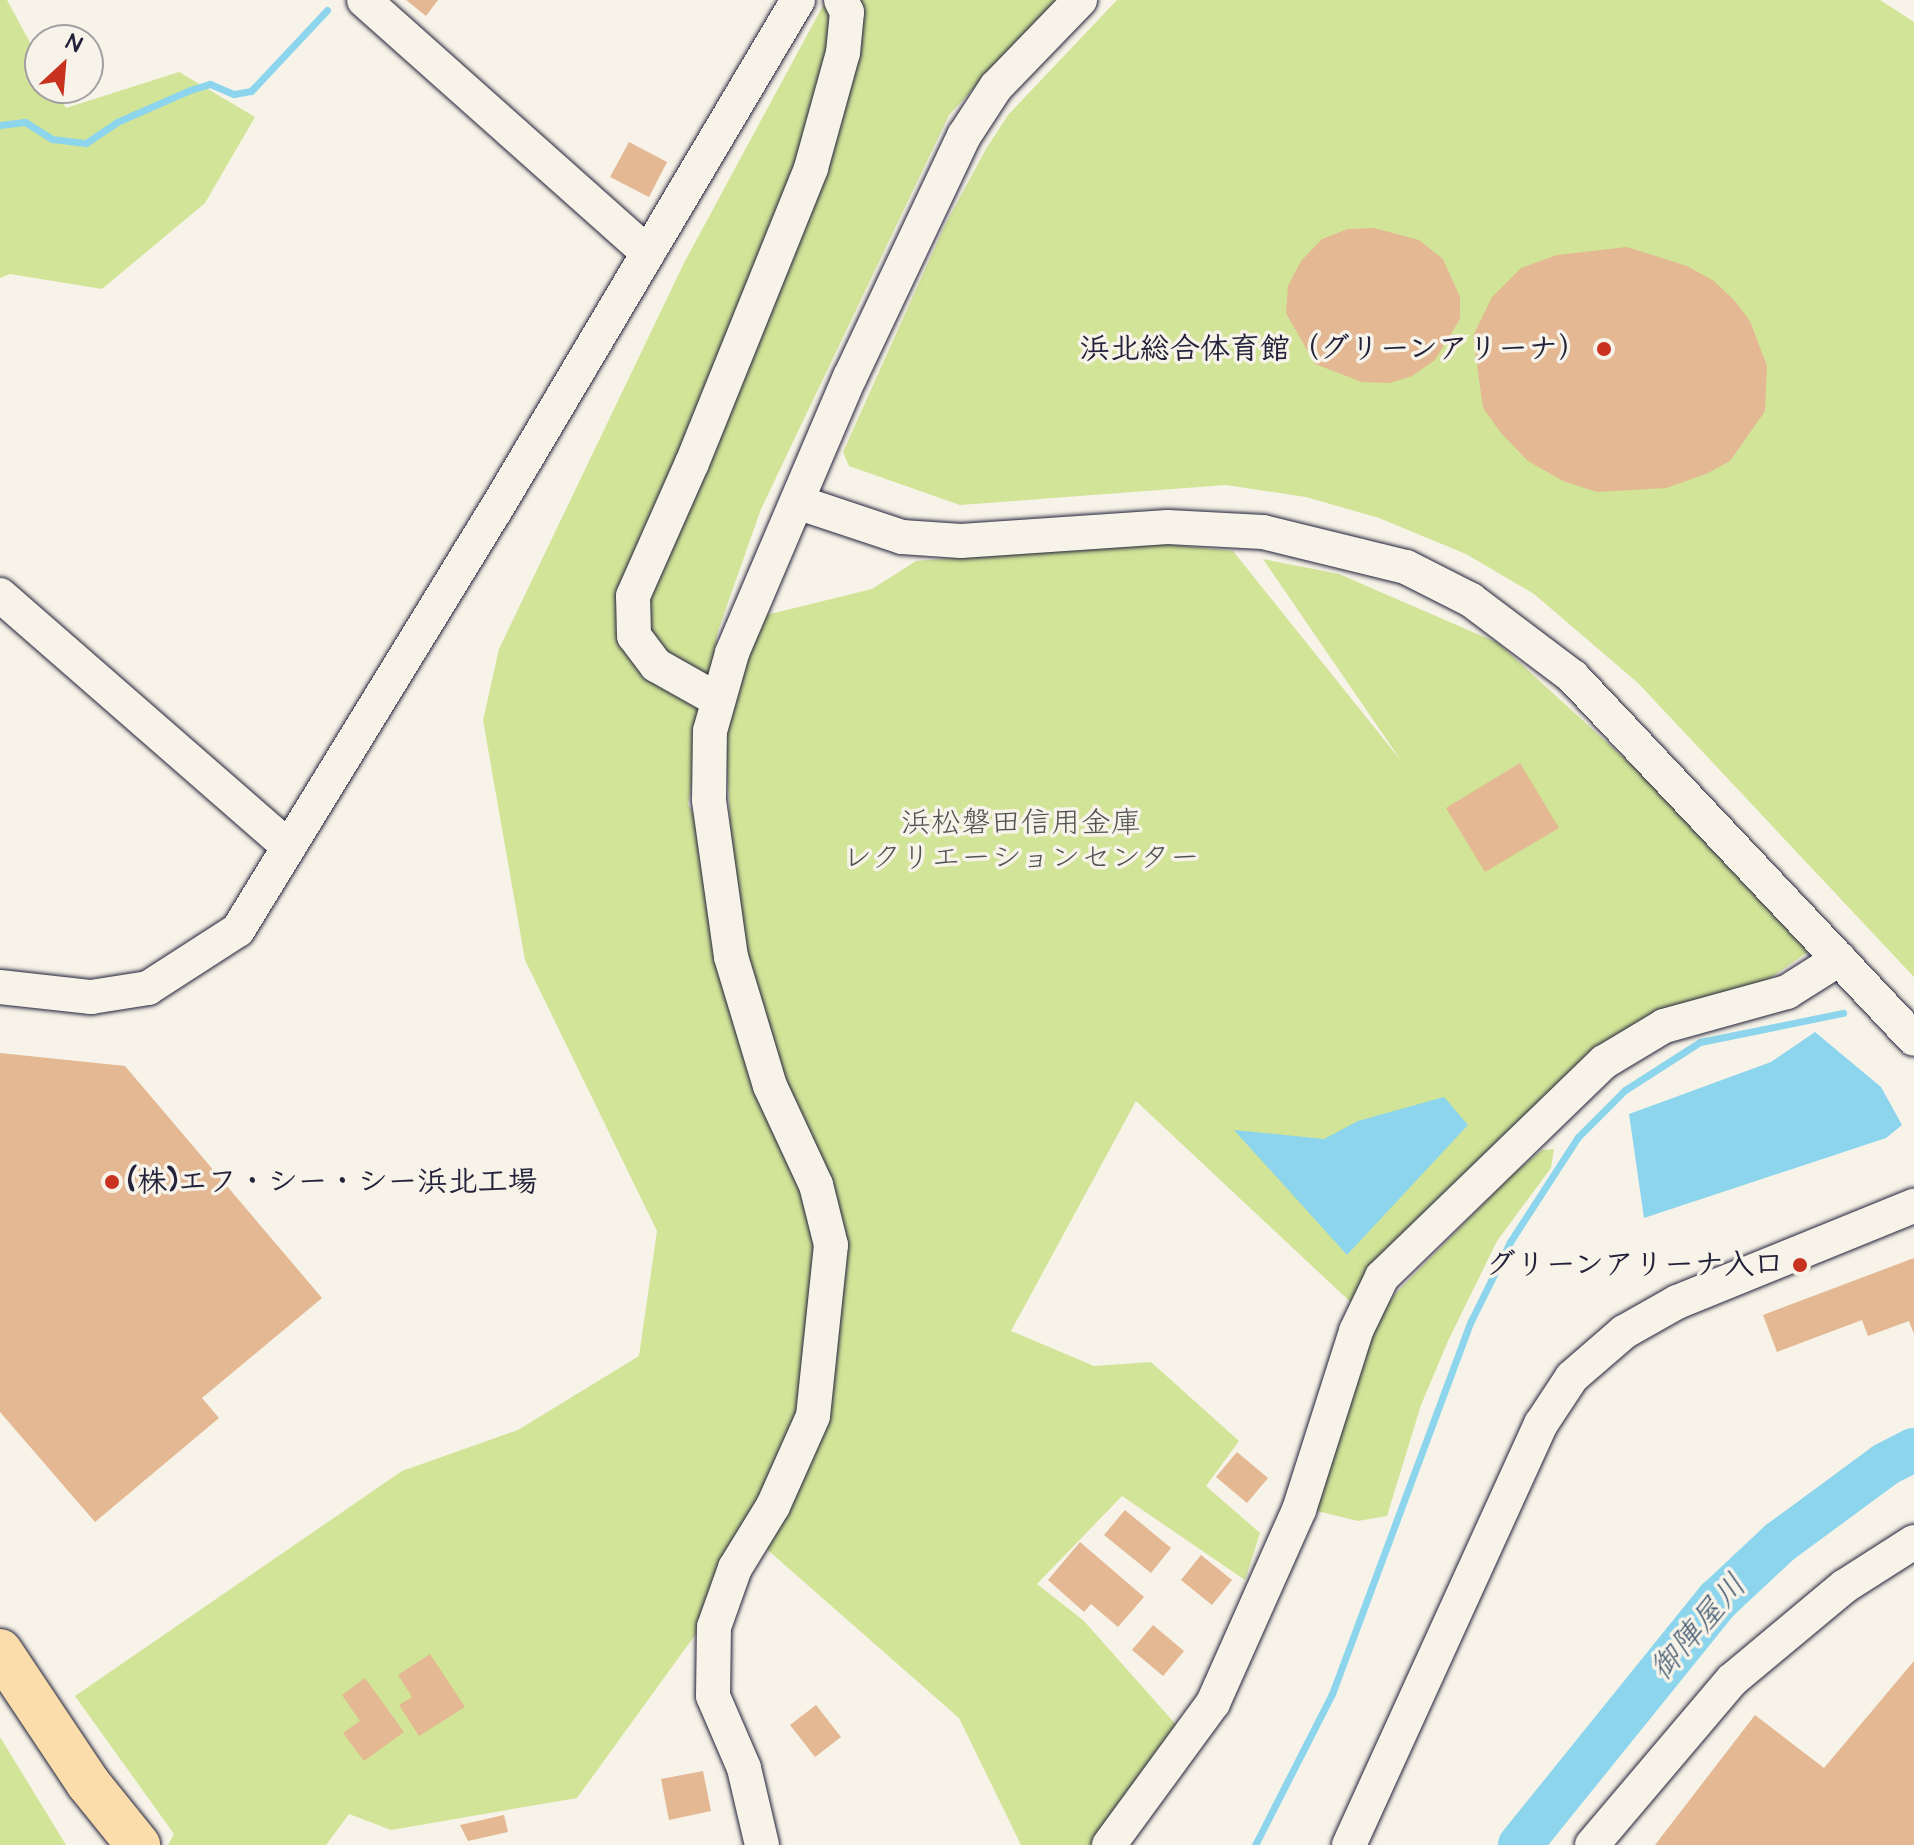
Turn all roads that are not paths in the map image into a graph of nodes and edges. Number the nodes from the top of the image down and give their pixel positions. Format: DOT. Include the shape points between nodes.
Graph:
graph roads {
  1 [pos="364,0"];
  2 [pos="798,0"];
  3 [pos="841,0"];
  4 [pos="1080,0"];
  5 [pos="648,253"];
  6 [pos="797,502"];
  7 [pos="0,595"];
  8 [pos="718,700"];
  9 [pos="289,847"];
  10 [pos="1839,959"];
  11 [pos="0,987"];
  12 [pos="1914,1039"];
  13 [pos="1914,1206"];
  14 [pos="1914,1542"];
  15 [pos="0,1651"];
  16 [pos="0,1703"];
  17 [pos="99,1845"];
  18 [pos="138,1845"];
  19 [pos="762,1845"];
  20 [pos="1109,1845"];
  21 [pos="1349,1845"];
  22 [pos="1592,1845"];
  1 -- 5 [label="street"];
  2 -- 5 [label="street"];
  3 -- 8 [label="street" via="847,12 843,53 811,168 633,596 634,636 656,665"];
  4 -- 6 [label="street" via="996,87 964,136"];
  5 -- 9 [label="street"];
  6 -- 8 [label="street" via="732,653"];
  6 -- 10 [label="street" via="902,537 961,541 1168,527 1263,532 1406,567 1471,600 1573,677"];
  7 -- 9 [label="street"];
  8 -- 19 [label="street" via="710,731 709,800 731,957 770,1086 816,1185 831,1245 813,1416 773,1506 735,1568 714,1627 713,1696 744,1768"];
  9 -- 11 [label="street" via="238,930 148,988 91,997"];
  10 -- 12 [label="street"];
  10 -- 20 [label="street" via="1787,992 1664,1026 1604,1062 1382,1277 1356,1331 1299,1510 1213,1703"];
  13 -- 21 [label="street" via="1677,1302 1624,1332 1572,1377 1541,1424"];
  14 -- 22 [label="street" via="1845,1586 1732,1680"];
  15 -- 18 [label="main road" via="88,1783"];
  16 -- 17 [label="main road"];
}
